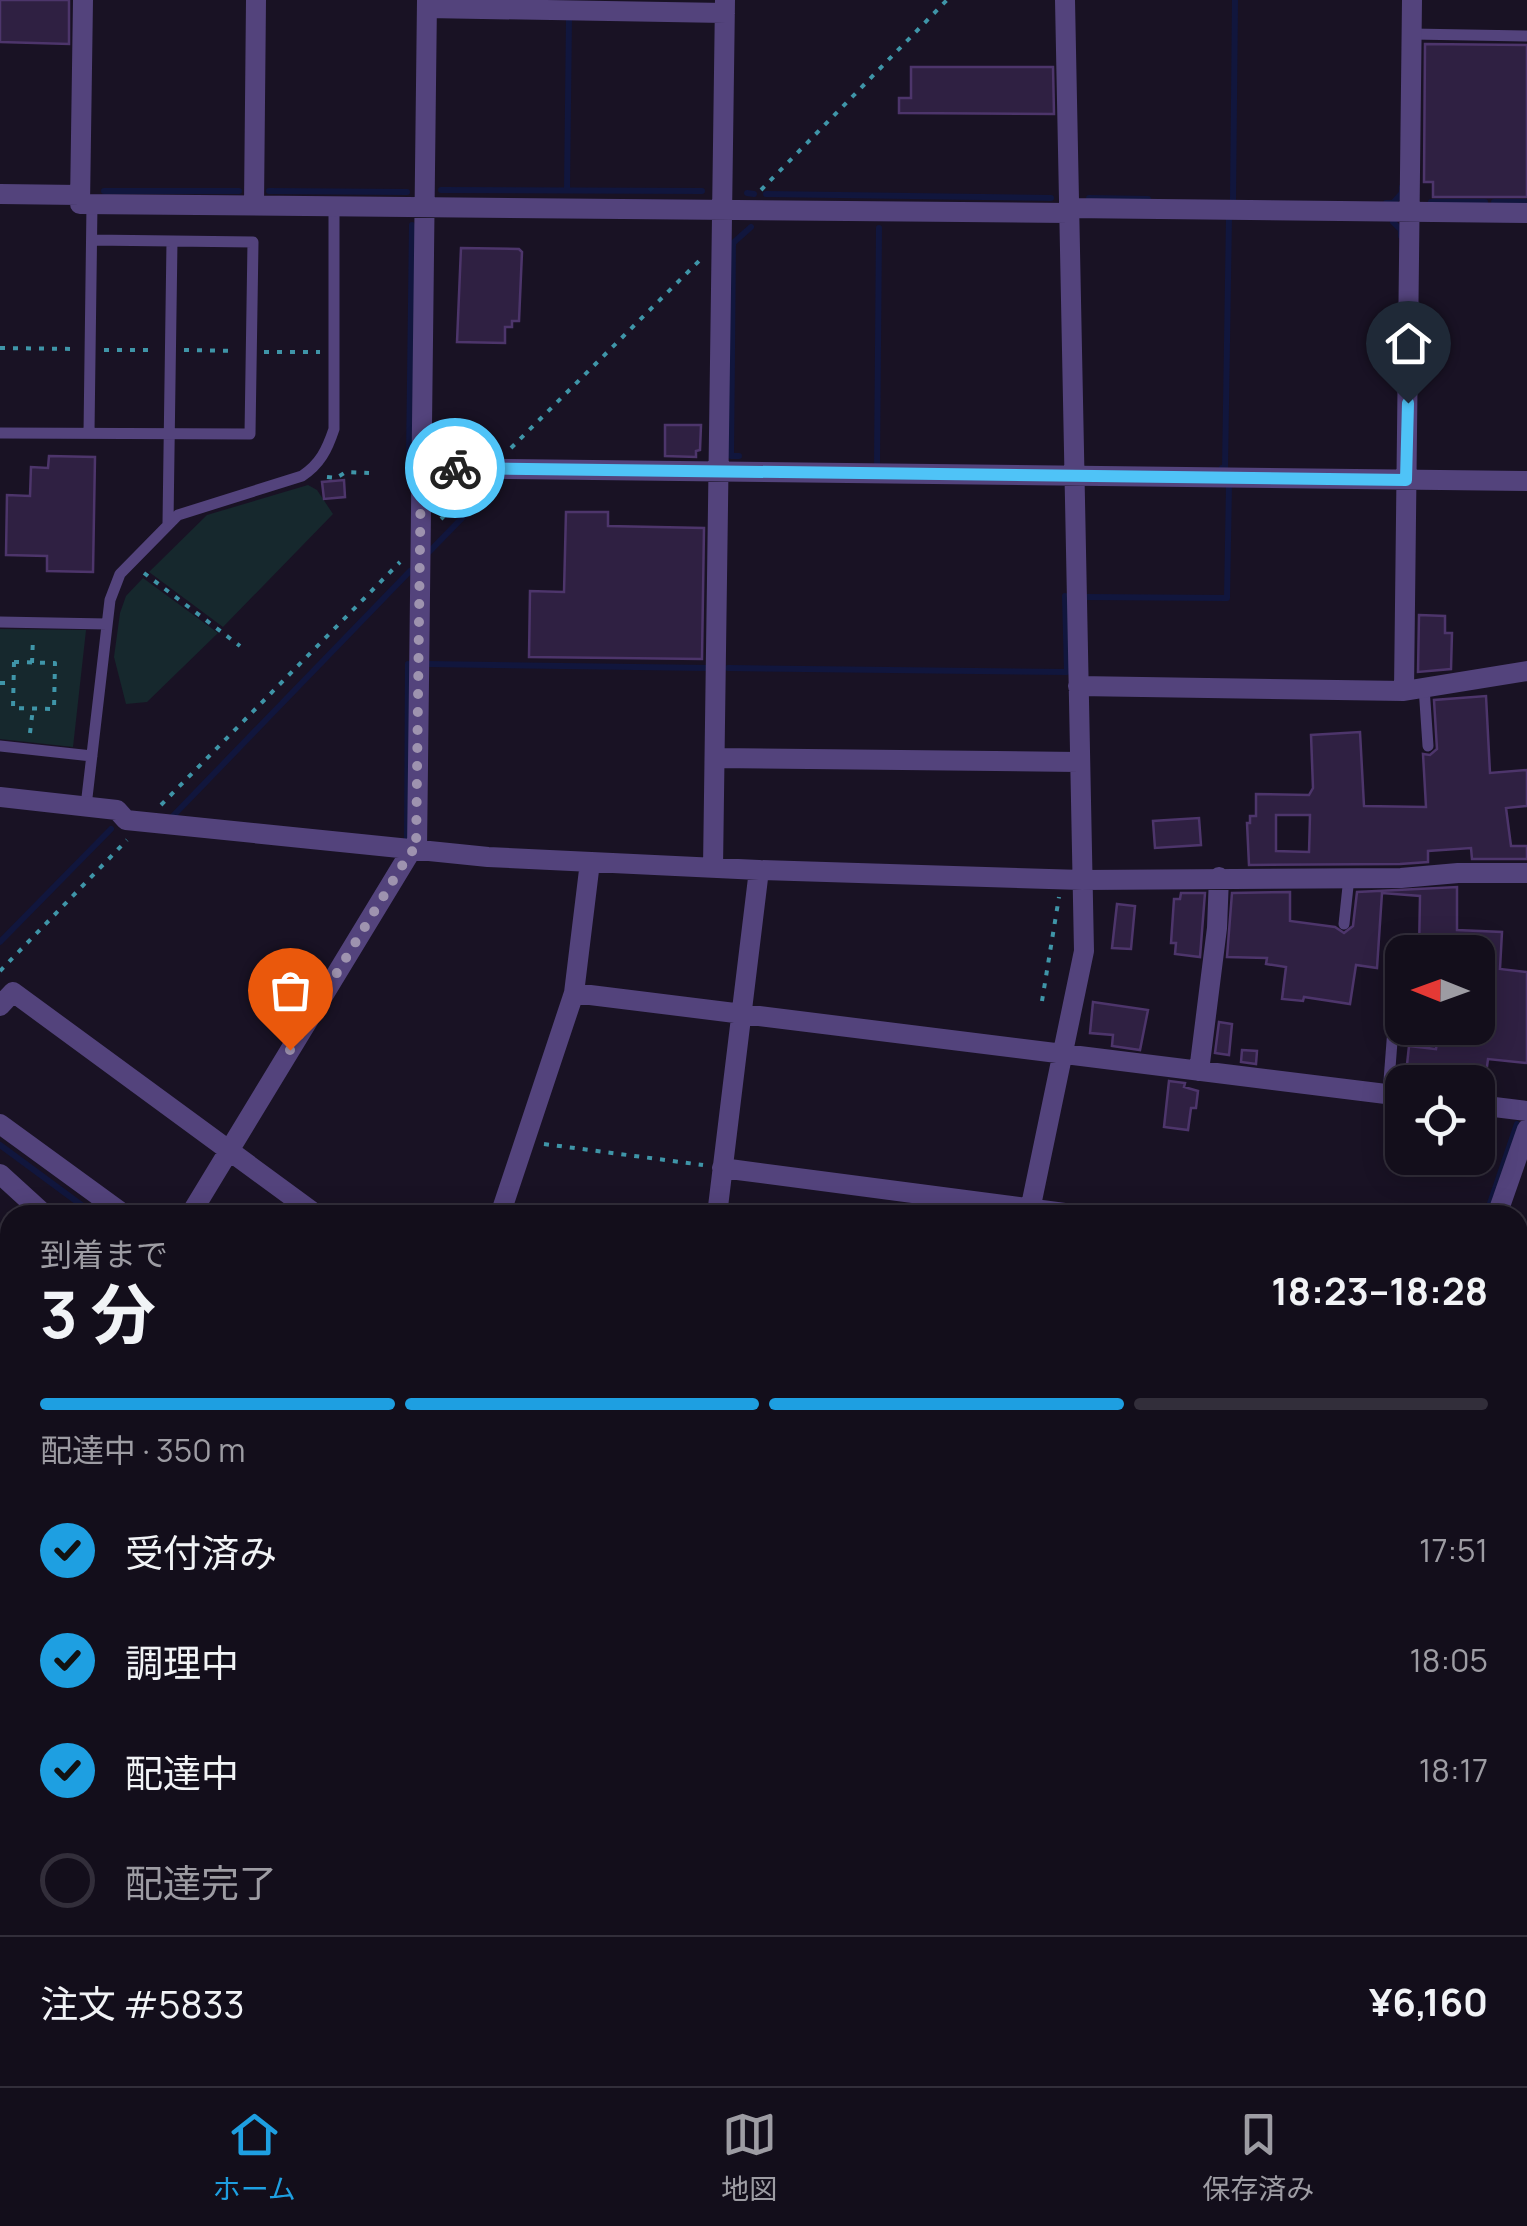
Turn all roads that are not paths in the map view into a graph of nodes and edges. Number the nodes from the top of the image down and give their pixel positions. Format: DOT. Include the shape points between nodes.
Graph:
graph roads {
  1 [pos="83,0"];
  2 [pos="256,0"];
  3 [pos="1065,0"];
  4 [pos="1412,0"];
  5 [pos="427,4"];
  6 [pos="725,7"];
  7 [pos="1412,34"];
  8 [pos="1527,36"];
  9 [pos="0,194"];
  10 [pos="86,199"];
  11 [pos="254,205"];
  12 [pos="334,205"];
  13 [pos="424,206"];
  14 [pos="732,209"];
  15 [pos="1069,210"];
  16 [pos="1410,212"];
  17 [pos="1527,213"];
  18 [pos="92,240"];
  19 [pos="172,241"];
  20 [pos="0,433"];
  21 [pos="90,433"];
  22 [pos="169,434"];
  23 [pos="421,468"];
  24 [pos="720,472"];
  25 [pos="1074,476"];
  26 [pos="1406,480"];
  27 [pos="1527,481"];
  28 [pos="168,523"];
  29 [pos="0,622"];
  30 [pos="107,624"];
  31 [pos="1527,671"];
  32 [pos="1078,686"];
  33 [pos="1414,689"];
  34 [pos="0,746"];
  35 [pos="1428,746"];
  36 [pos="92,756"];
  37 [pos="716,758"];
  38 [pos="1080,762"];
  39 [pos="0,797"];
  40 [pos="86,806"];
  41 [pos="414,851"];
  42 [pos="590,862"];
  43 [pos="713,868"];
  44 [pos="759,870"];
  45 [pos="1527,873"];
  46 [pos="1219,876"];
  47 [pos="1348,878"];
  48 [pos="1072,879"];
  49 [pos="1344,924"];
  50 [pos="574,993"];
  51 [pos="0,1006"];
  52 [pos="741,1015"];
  53 [pos="1063,1055"];
  54 [pos="1200,1071"];
  55 [pos="1385,1094"];
  56 [pos="1495,1107"];
  57 [pos="1527,1110"];
  58 [pos="0,1124"];
  59 [pos="1527,1129"];
  60 [pos="229,1150"];
  61 [pos="722,1168"];
  62 [pos="0,1174"];
  63 [pos="35,1205"];
  64 [pos="111,1205"];
  65 [pos="196,1205"];
  66 [pos="303,1205"];
  67 [pos="503,1205"];
  68 [pos="717,1205"];
  69 [pos="981,1205"];
  70 [pos="1031,1205"];
  71 [pos="1501,1205"];
  1 -- 10 [label="street"];
  2 -- 11 [label="street"];
  3 -- 15 [label="street"];
  4 -- 7 [label="street"];
  5 -- 6 [label="street"];
  5 -- 13 [label="street"];
  6 -- 14 [label="street"];
  7 -- 8 [label="lane"];
  7 -- 16 [label="street"];
  9 -- 10 [label="street"];
  10 -- 11 [label="street"];
  10 -- 18 [label="lane"];
  11 -- 12 [label="street"];
  12 -- 13 [label="street"];
  12 -- 28 [label="lane" via="334,429 328,449 302,476 178,514"];
  13 -- 14 [label="street"];
  13 -- 23 [label="street"];
  14 -- 15 [label="street"];
  14 -- 24 [label="street" via="723,237"];
  15 -- 16 [label="street"];
  15 -- 25 [label="street"];
  16 -- 17 [label="street"];
  16 -- 26 [label="street"];
  18 -- 19 [label="lane"];
  18 -- 21 [label="lane"];
  19 -- 22 [label="lane"];
  19 -- 22 [label="lane" via="253,242 250,434"];
  20 -- 21 [label="lane"];
  21 -- 22 [label="lane"];
  22 -- 28 [label="lane"];
  23 -- 24 [label="street"];
  23 -- 41 [label="street"];
  24 -- 25 [label="street"];
  24 -- 37 [label="street"];
  25 -- 26 [label="street"];
  25 -- 32 [label="street"];
  26 -- 27 [label="street"];
  26 -- 33 [label="street"];
  28 -- 30 [label="lane" via="120,574"];
  29 -- 30 [label="lane"];
  30 -- 36 [label="lane"];
  31 -- 33 [label="street"];
  32 -- 33 [label="street"];
  32 -- 38 [label="street"];
  33 -- 35 [label="lane"];
  34 -- 36 [label="lane"];
  36 -- 40 [label="lane"];
  37 -- 38 [label="street"];
  37 -- 43 [label="street"];
  38 -- 48 [label="street"];
  39 -- 40 [label="street"];
  40 -- 41 [label="street" via="118,810 126,820"];
  41 -- 42 [label="street"];
  41 -- 60 [label="street"];
  42 -- 43 [label="street"];
  42 -- 50 [label="street"];
  43 -- 44 [label="street"];
  44 -- 48 [label="street"];
  44 -- 52 [label="street"];
  45 -- 47 [label="street"];
  46 -- 47 [label="street"];
  46 -- 48 [label="street"];
  46 -- 54 [label="street"];
  47 -- 49 [label="lane"];
  48 -- 53 [label="street" via="1084,950"];
  50 -- 52 [label="street"];
  50 -- 67 [label="street"];
  51 -- 60 [label="street" via="13,992"];
  52 -- 53 [label="street"];
  52 -- 61 [label="street"];
  53 -- 54 [label="street"];
  53 -- 70 [label="street"];
  54 -- 55 [label="street"];
  56 -- 57 [label="street"];
  58 -- 64 [label="street"];
  59 -- 71 [label="street"];
  60 -- 65 [label="street"];
  60 -- 66 [label="street"];
  61 -- 68 [label="street"];
  61 -- 69 [label="street"];
  62 -- 63 [label="street"];
}
